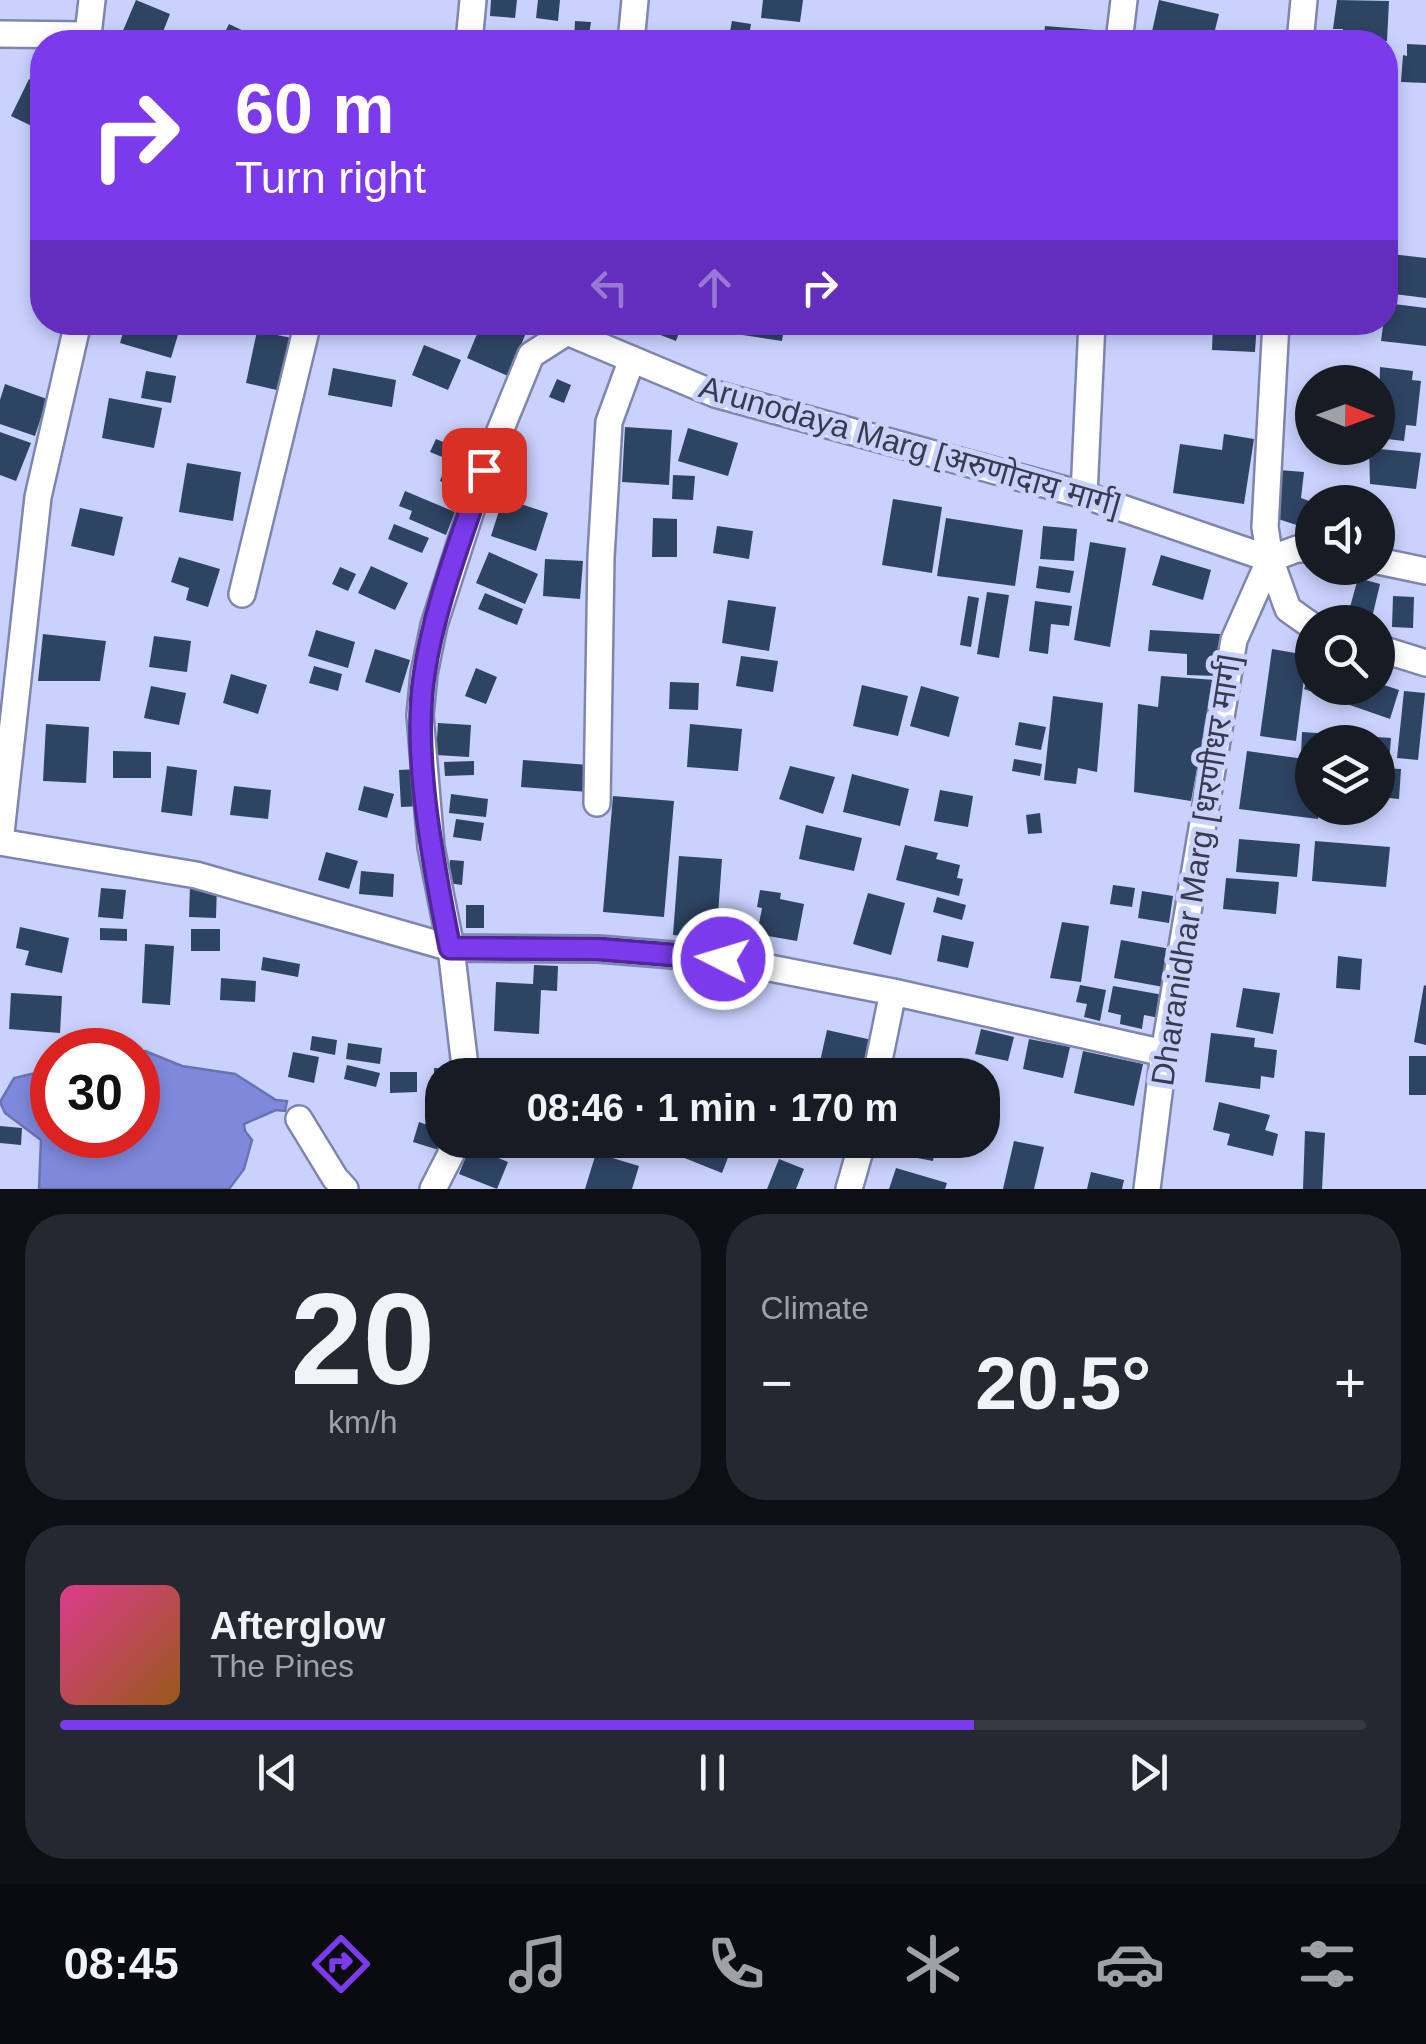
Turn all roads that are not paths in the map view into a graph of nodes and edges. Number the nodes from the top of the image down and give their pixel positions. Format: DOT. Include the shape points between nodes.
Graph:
graph roads {
  1 [pos="92,0"];
  2 [pos="473,0"];
  3 [pos="635,0"];
  4 [pos="1124,0"];
  5 [pos="1304,0"];
  6 [pos="90,30"];
  7 [pos="470,30"];
  8 [pos="632,30"];
  9 [pos="1120,30"];
  10 [pos="1301,30"];
  11 [pos="0,34"];
  12 [pos="30,36"];
  13 [pos="75,335"];
  14 [pos="305,335"];
  15 [pos="555,335"];
  16 [pos="583,335"];
  17 [pos="1091,335"];
  18 [pos="1275,335"];
  19 [pos="632,359"];
  20 [pos="1084,494"];
  21 [pos="1295,550"];
  22 [pos="1270,559"];
  23 [pos="1395,565"];
  24 [pos="1426,571"];
  25 [pos="242,594"];
  26 [pos="1295,614"];
  27 [pos="1395,654"];
  28 [pos="1426,664"];
  29 [pos="597,803"];
  30 [pos="450,948"];
  31 [pos="893,992"];
  32 [pos="1164,1053"];
  33 [pos="464,1058"];
  34 [pos="879,1058"];
  35 [pos="300,1120"];
  36 [pos="449,1158"];
  37 [pos="858,1158"];
  38 [pos="345,1189"];
  39 [pos="433,1189"];
  40 [pos="849,1189"];
  41 [pos="1147,1189"];
  1 -- 6 [label="street"];
  2 -- 7 [label="street"];
  3 -- 8 [label="street"];
  4 -- 9 [label="street"];
  5 -- 10 [label="street"];
  11 -- 12 [label="street"];
  13 -- 30 [label="street" via="38,497 0,842 196,874"];
  14 -- 25 [label="street"];
  15 -- 30 [label="street" via="531,356 484,470 424,674 420,715 431,847"];
  16 -- 19 [label="street, Arunodaya Marg [अरुणोदा‍य मार्ग]"];
  17 -- 20 [label="street"];
  18 -- 22 [label="street" via="1265,527"];
  19 -- 20 [label="street, Arunodaya Marg [अरुणोदा‍य मार्ग]" via="715,394"];
  19 -- 29 [label="street" via="609,422"];
  20 -- 22 [label="street, Arunodaya Marg [अरुणोदा‍य मार्ग]"];
  21 -- 22 [label="street"];
  22 -- 26 [label="street"];
  22 -- 32 [label="street, Dharanidhar Marg [धरणीधर मार्ग]" via="1234,640"];
  23 -- 24 [label="street"];
  27 -- 28 [label="street"];
  30 -- 31 [label="street" via="723,959"];
  30 -- 33 [label="street"];
  31 -- 32 [label="street"];
  31 -- 34 [label="street"];
  32 -- 41 [label="street, Dharanidhar Marg [धरणीधर मार्ग]"];
  35 -- 38 [label="street"];
  36 -- 39 [label="street"];
  37 -- 40 [label="street"];
}
